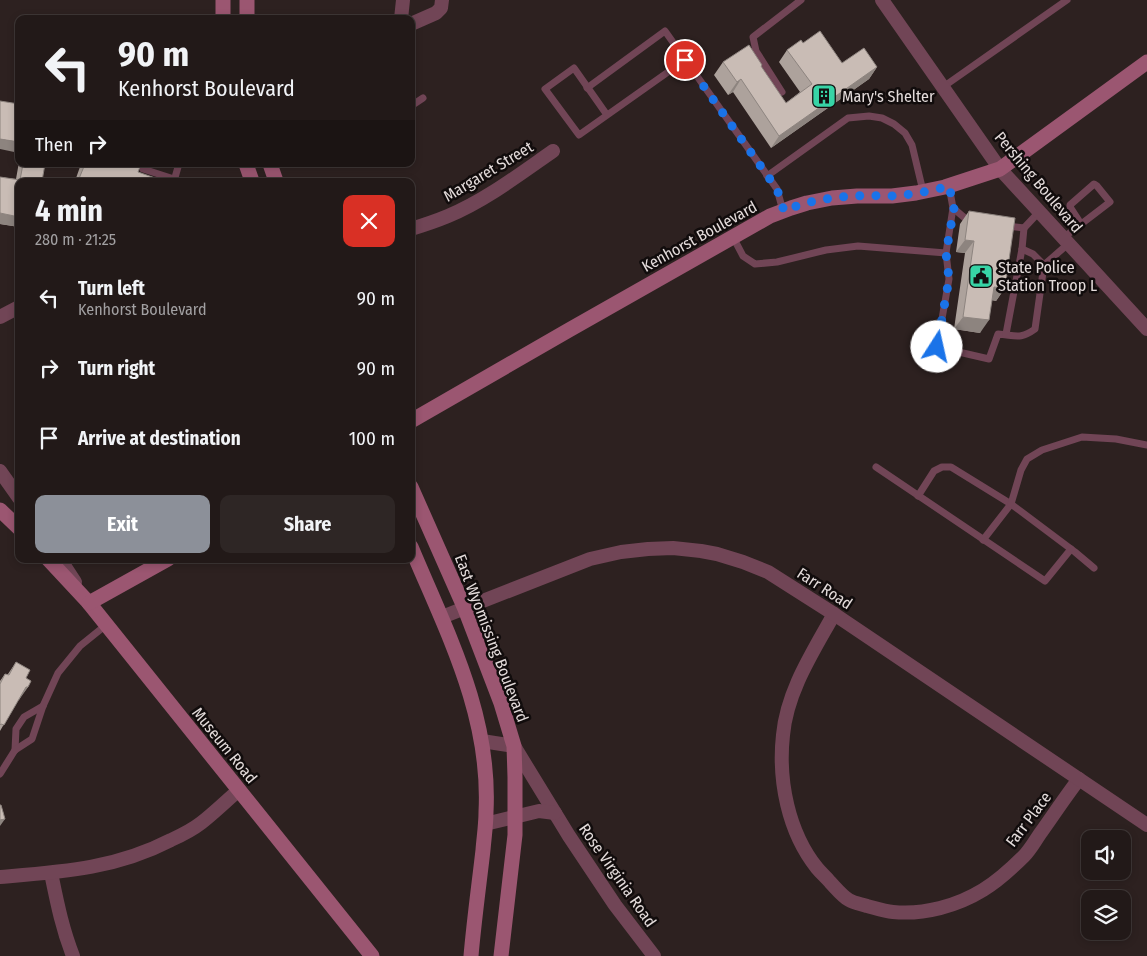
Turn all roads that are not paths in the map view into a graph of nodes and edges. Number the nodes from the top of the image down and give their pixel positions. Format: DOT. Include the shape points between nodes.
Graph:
graph roads {
  1 [pos="223,0"];
  2 [pos="247,0"];
  3 [pos="403,0"];
  4 [pos="442,0"];
  5 [pos="801,0"];
  6 [pos="882,0"];
  7 [pos="1067,0"];
  8 [pos="223,15"];
  9 [pos="247,15"];
  10 [pos="401,15"];
  11 [pos="415,22"];
  12 [pos="685,60"];
  13 [pos="1147,62"];
  14 [pos="943,87"];
  15 [pos="588,88"];
  16 [pos="782,92"];
  17 [pos="422,98"];
  18 [pos="415,103"];
  19 [pos="607,115"];
  20 [pos="554,151"];
  21 [pos="178,167"];
  22 [pos="143,169"];
  23 [pos="1000,169"];
  24 [pos="767,176"];
  25 [pos="168,178"];
  26 [pos="175,178"];
  27 [pos="949,186"];
  28 [pos="923,191"];
  29 [pos="954,208"];
  30 [pos="784,211"];
  31 [pos="1039,212"];
  32 [pos="975,222"];
  33 [pos="1081,224"];
  34 [pos="998,226"];
  35 [pos="415,228"];
  36 [pos="1024,228"];
  37 [pos="733,237"];
  38 [pos="1066,241"];
  39 [pos="1022,248"];
  40 [pos="946,253"];
  41 [pos="1044,265"];
  42 [pos="15,309"];
  43 [pos="0,317"];
  44 [pos="1147,329"];
  45 [pos="1006,334"];
  46 [pos="415,419"];
  47 [pos="1147,445"];
  48 [pos="876,467"];
  49 [pos="0,471"];
  50 [pos="15,492"];
  51 [pos="415,496"];
  52 [pos="918,496"];
  53 [pos="1011,504"];
  54 [pos="0,510"];
  55 [pos="15,524"];
  56 [pos="983,540"];
  57 [pos="1071,548"];
  58 [pos="415,556"];
  59 [pos="52,563"];
  60 [pos="63,563"];
  61 [pos="161,563"];
  62 [pos="1094,568"];
  63 [pos="89,603"];
  64 [pos="465,609"];
  65 [pos="834,614"];
  66 [pos="442,617"];
  67 [pos="106,625"];
  68 [pos="43,706"];
  69 [pos="482,740"];
  70 [pos="514,746"];
  71 [pos="15,750"];
  72 [pos="0,774"];
  73 [pos="1079,779"];
  74 [pos="239,790"];
  75 [pos="555,813"];
  76 [pos="515,818"];
  77 [pos="485,824"];
  78 [pos="1147,824"];
  79 [pos="51,873"];
  80 [pos="0,877"];
  81 [pos="73,956"];
  82 [pos="372,956"];
  83 [pos="471,956"];
  84 [pos="501,956"];
  85 [pos="654,956"];
  1 -- 8 [label="street"];
  2 -- 9 [label="street"];
  3 -- 10 [label="street"];
  4 -- 11 [label="street" via="436,13"];
  5 -- 16 [label="lane" via="753,37 756,51"];
  6 -- 14 [label="street, Pershing Boulevard"];
  7 -- 14 [label="lane"];
  12 -- 15 [label="lane" via="665,31"];
  12 -- 19 [label="lane"];
  12 -- 24 [label="lane"];
  13 -- 23 [label="street, Kenhorst Boulevard"];
  14 -- 23 [label="street, Pershing Boulevard"];
  15 -- 19 [label="lane"];
  15 -- 19 [label="lane" via="574,68 545,89 578,135"];
  17 -- 18 [label="lane"];
  20 -- 35 [label="street, Margaret Street" via="475,202"];
  21 -- 26 [label="lane"];
  22 -- 25 [label="lane"];
  23 -- 27 [label="street, Kenhorst Boulevard"];
  23 -- 31 [label="street, Pershing Boulevard"];
  24 -- 28 [label="lane" via="848,118 869,116 882,118 905,133 912,145"];
  24 -- 30 [label="lane" via="777,189"];
  27 -- 28 [label="street, Kenhorst Boulevard"];
  27 -- 29 [label="lane"];
  28 -- 30 [label="street, Kenhorst Boulevard" via="892,196 832,198"];
  29 -- 32 [label="lane"];
  29 -- 40 [label="lane"];
  30 -- 37 [label="street, Kenhorst Boulevard"];
  31 -- 36 [label="lane"];
  31 -- 38 [label="street, Pershing Boulevard"];
  33 -- 33 [label="lane" via="1070,207 1094,184 1110,202"];
  33 -- 38 [label="lane"];
  34 -- 36 [label="lane"];
  36 -- 39 [label="lane"];
  37 -- 40 [label="lane" via="743,256 755,264 858,246"];
  37 -- 46 [label="street, Kenhorst Boulevard"];
  38 -- 41 [label="lane"];
  38 -- 44 [label="street, Pershing Boulevard"];
  39 -- 41 [label="lane"];
  39 -- 45 [label="lane"];
  40 -- 45 [label="lane" via="949,279 937,347 989,359 998,334"];
  41 -- 45 [label="lane" via="1035,329 1017,337"];
  42 -- 43 [label="street"];
  47 -- 53 [label="lane" via="1082,437 1042,450 1027,459"];
  48 -- 52 [label="lane"];
  49 -- 50 [label="street"];
  51 -- 64 [label="street, East Wyomissing Boulevard"];
  52 -- 53 [label="lane" via="934,472 942,467 951,467"];
  52 -- 56 [label="lane"];
  53 -- 56 [label="lane"];
  53 -- 57 [label="lane"];
  54 -- 55 [label="street"];
  56 -- 57 [label="lane" via="1045,582"];
  57 -- 62 [label="lane"];
  58 -- 66 [label="street"];
  59 -- 63 [label="street, Museum Road"];
  60 -- 63 [label="street"];
  61 -- 63 [label="street"];
  63 -- 67 [label="street, Museum Road"];
  64 -- 65 [label="street, Farr Road" via="590,559 621,552 673,548 717,554 768,572"];
  64 -- 66 [label="street, Farr Road"];
  64 -- 70 [label="street, East Wyomissing Boulevard"];
  65 -- 73 [label="street, Farr Road"];
  65 -- 73 [label="street, Farr Place" via="793,694 787,711 781,754 788,808 794,827 817,869 848,900 892,912 912,912 944,907 984,890 1025,855"];
  66 -- 69 [label="street" via="466,680"];
  67 -- 68 [label="lane" via="80,646 58,673"];
  67 -- 74 [label="street, Museum Road"];
  68 -- 71 [label="lane" via="32,739"];
  68 -- 71 [label="lane" via="24,717 16,729"];
  69 -- 70 [label="street"];
  69 -- 77 [label="street" via="486,780"];
  70 -- 75 [label="street, Rose Virginia Road"];
  70 -- 76 [label="street, East Wyomissing Boulevard"];
  71 -- 72 [label="lane"];
  73 -- 78 [label="street, Farr Road"];
  74 -- 79 [label="street" via="200,823 162,845 105,865"];
  74 -- 82 [label="street, Museum Road"];
  75 -- 76 [label="street" via="539,811"];
  75 -- 85 [label="street, Rose Virginia Road" via="615,905"];
  76 -- 77 [label="street"];
  76 -- 84 [label="street, East Wyomissing Boulevard"];
  77 -- 83 [label="street"];
  79 -- 80 [label="street"];
  79 -- 81 [label="street" via="58,913"];
}
